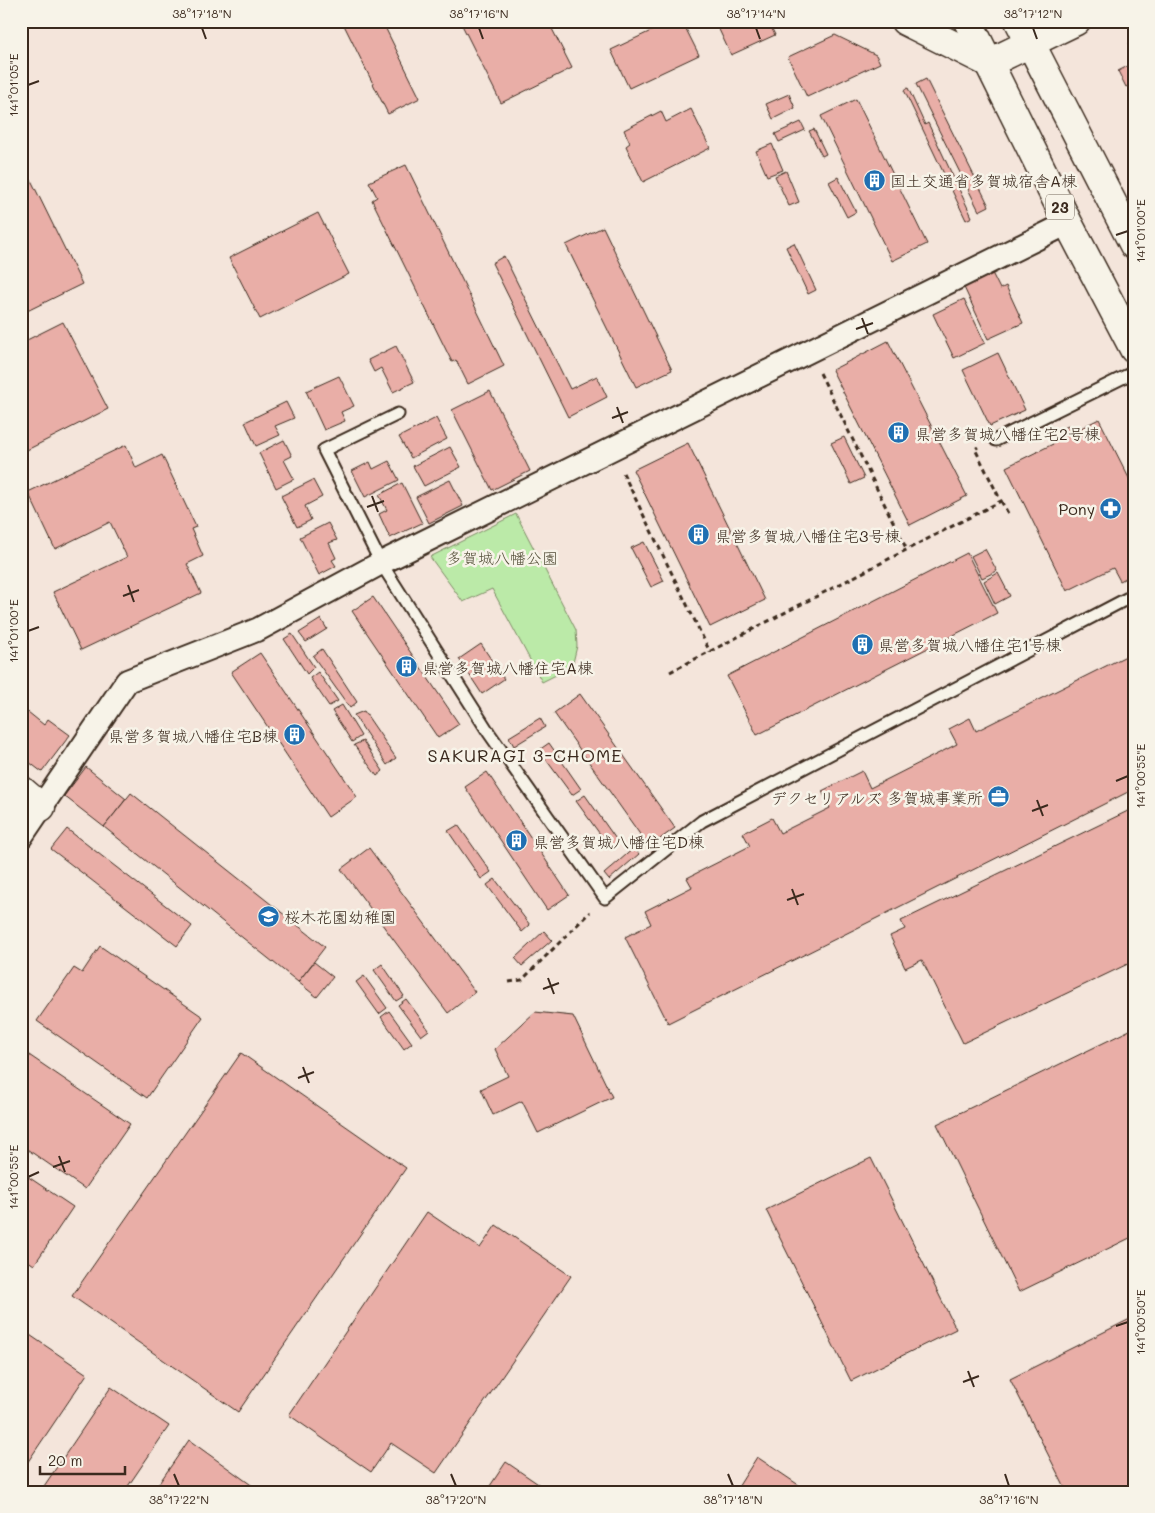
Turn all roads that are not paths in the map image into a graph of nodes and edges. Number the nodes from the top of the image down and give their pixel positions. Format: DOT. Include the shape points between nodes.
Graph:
graph roads {
  1 [pos="905,21"];
  2 [pos="968,21"];
  3 [pos="1076,21"];
  4 [pos="1025,32"];
  5 [pos="989,63"];
  6 [pos="1068,223"];
  7 [pos="1134,245"];
  8 [pos="1134,349"];
  9 [pos="1134,372"];
  10 [pos="398,414"];
  11 [pos="996,440"];
  12 [pos="381,563"];
  13 [pos="1134,595"];
  14 [pos="31,798"];
  15 [pos="21,837"];
  1 -- 5 [label="main road"];
  2 -- 5 [label="main road, 23"];
  3 -- 4 [label="main road"];
  4 -- 5 [label="main road"];
  4 -- 7 [label="main road"];
  5 -- 6 [label="main road, 23"];
  6 -- 8 [label="main road, 23"];
  6 -- 12 [label="street"];
  9 -- 11 [label="lane"];
  10 -- 12 [label="lane" via="324,450"];
  12 -- 13 [label="lane" via="489,733 605,898 702,821"];
  12 -- 14 [label="street" via="259,628 127,681"];
  14 -- 15 [label="street"];
}
